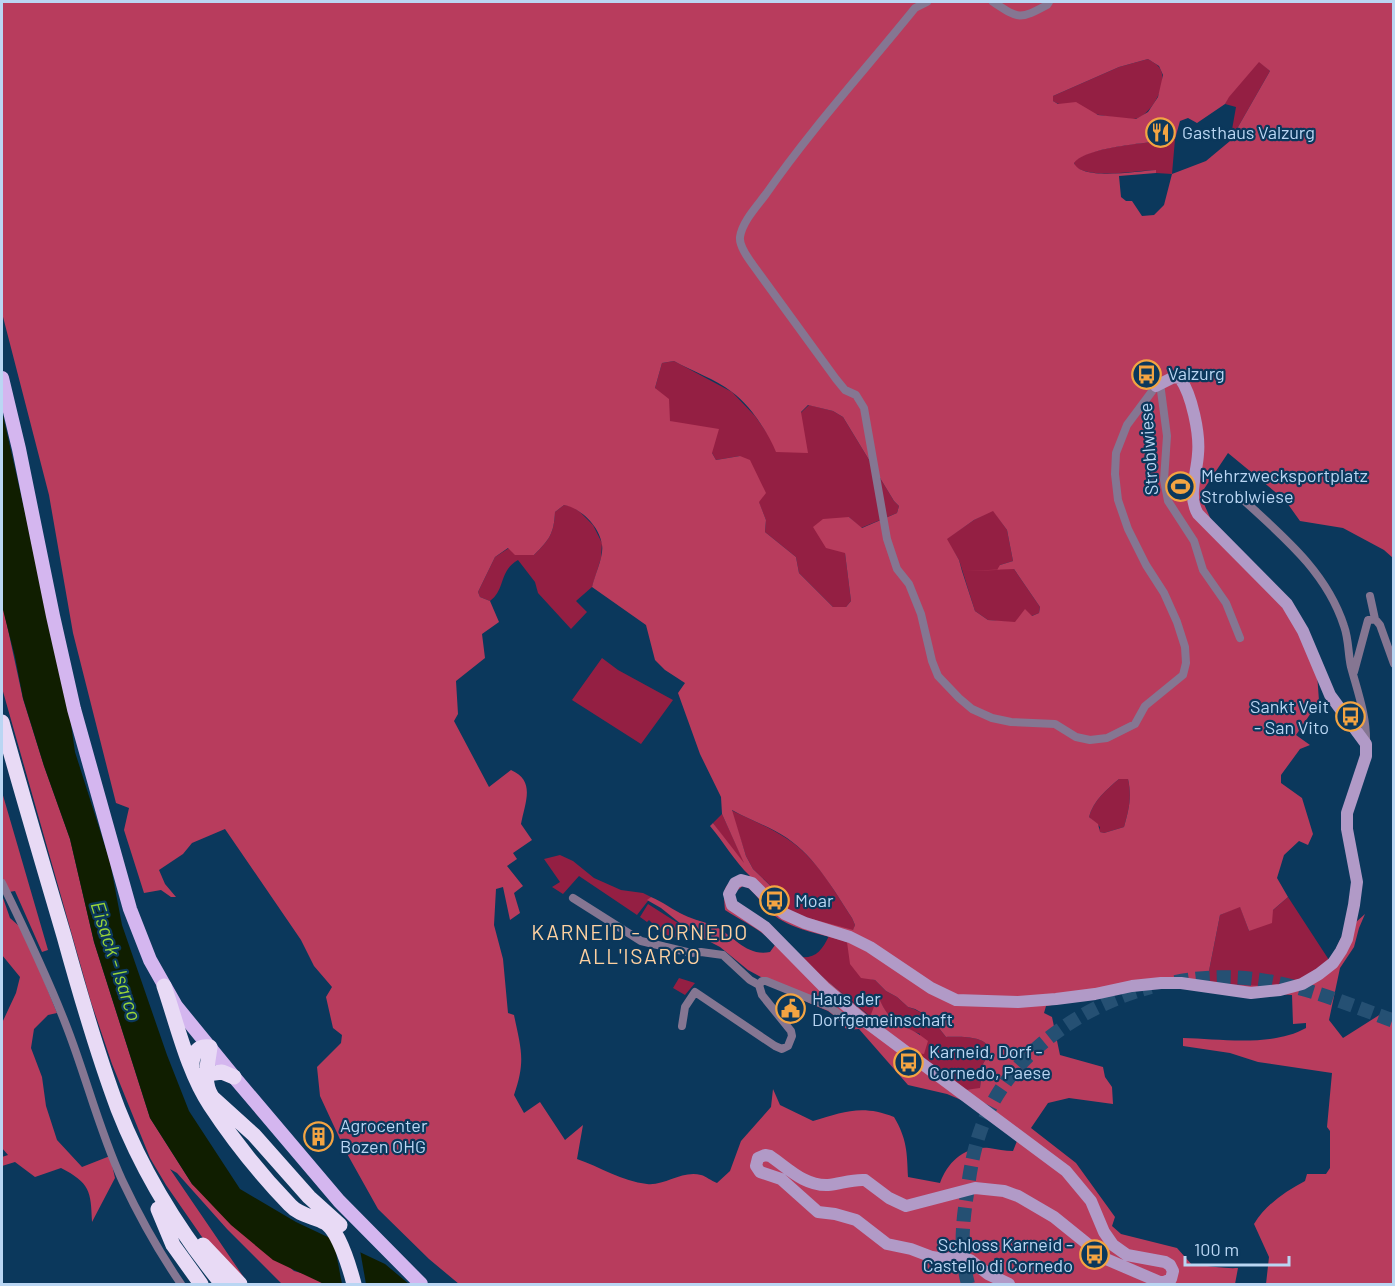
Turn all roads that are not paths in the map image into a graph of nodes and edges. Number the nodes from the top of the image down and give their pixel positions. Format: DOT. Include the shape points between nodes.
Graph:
graph roads {
  1 [pos="927,2"];
  2 [pos="993,2"];
  3 [pos="1049,2"];
  4 [pos="2,378"];
  5 [pos="1158,385"];
  6 [pos="1238,495"];
  7 [pos="1370,596"];
  8 [pos="1375,619"];
  9 [pos="1240,638"];
  10 [pos="1394,664"];
  11 [pos="1353,675"];
  12 [pos="2,722"];
  13 [pos="1366,744"];
  14 [pos="2,753"];
  15 [pos="2,883"];
  16 [pos="573,898"];
  17 [pos="759,985"];
  18 [pos="164,986"];
  19 [pos="862,1019"];
  20 [pos="682,1026"];
  21 [pos="210,1047"];
  22 [pos="192,1066"];
  23 [pos="207,1074"];
  24 [pos="234,1077"];
  25 [pos="137,1152"];
  26 [pos="158,1209"];
  27 [pos="343,1237"];
  28 [pos="181,1284"];
  29 [pos="201,1284"];
  30 [pos="211,1284"];
  31 [pos="222,1284"];
  32 [pos="240,1284"];
  33 [pos="353,1284"];
  34 [pos="421,1284"];
  35 [pos="1009,1284"];
  1 -- 5 [label="street, Stroblwiese" via="915,8 839,97 780,174 739,239 753,266 836,379 856,395 864,408 887,539 897,569 909,584 921,614 938,676 972,709 1011,722 1055,724 1076,737 1107,738 1136,724 1144,706 1183,675 1185,647 1177,622 1128,529 1118,500 1116,453 1126,425"];
  2 -- 3 [label="street" via="1014,15 1028,15"];
  4 -- 18 [label="main road" via="74,709 130,909"];
  5 -- 9 [label="street, Stroblwiese" via="1167,436 1164,480 1168,501 1194,541 1203,570 1226,603"];
  5 -- 13 [label="street" via="1180,378 1194,416 1198,446 1194,508 1287,604 1330,695"];
  6 -- 11 [label="street" via="1298,550 1321,580 1345,628"];
  7 -- 8 [label="street"];
  8 -- 10 [label="street"];
  8 -- 11 [label="street" via="1368,620"];
  11 -- 13 [label="street" via="1367,726"];
  12 -- 25 [label="highway" via="105,1072"];
  13 -- 19 [label="street" via="1366,756 1347,813 1357,882 1347,939 1333,963 1319,974 1280,990 1251,993 1161,983 1056,999 956,1000 870,947 785,914 752,883 735,883 729,894 732,905 765,927"];
  14 -- 26 [label="highway" via="97,1073 130,1157"];
  15 -- 28 [label="street" via="50,984 122,1180"];
  16 -- 17 [label="street" via="641,941 691,953 723,955"];
  17 -- 19 [label="street" via="766,981 830,1007 850,1023 860,1023"];
  17 -- 20 [label="street" via="762,995 791,1031 788,1046 782,1049 695,993 685,1007"];
  18 -- 21 [label="main road"];
  18 -- 22 [label="highway"];
  19 -- 35 [label="street" via="1066,1171 1091,1201 1108,1240 1119,1251 1165,1262 1173,1271 1171,1280 1162,1283 1106,1259 1054,1217 1004,1191 975,1188 906,1206 865,1180 814,1184 770,1156 759,1158 756,1166 760,1172 781,1179 818,1212 856,1220 887,1244 932,1257 970,1260"];
  21 -- 22 [label="highway" via="195,1051"];
  21 -- 23 [label="highway"];
  21 -- 24 [label="main road"];
  22 -- 27 [label="highway" via="215,1112 288,1203"];
  23 -- 24 [label="highway" via="222,1072"];
  23 -- 27 [label="highway" via="206,1085 212,1097 337,1222"];
  24 -- 34 [label="main road" via="339,1201"];
  25 -- 31 [label="highway" via="176,1222"];
  25 -- 32 [label="highway" via="192,1233"];
  26 -- 29 [label="highway" via="173,1245"];
  26 -- 30 [label="highway"];
  27 -- 33 [label="highway"];
}
